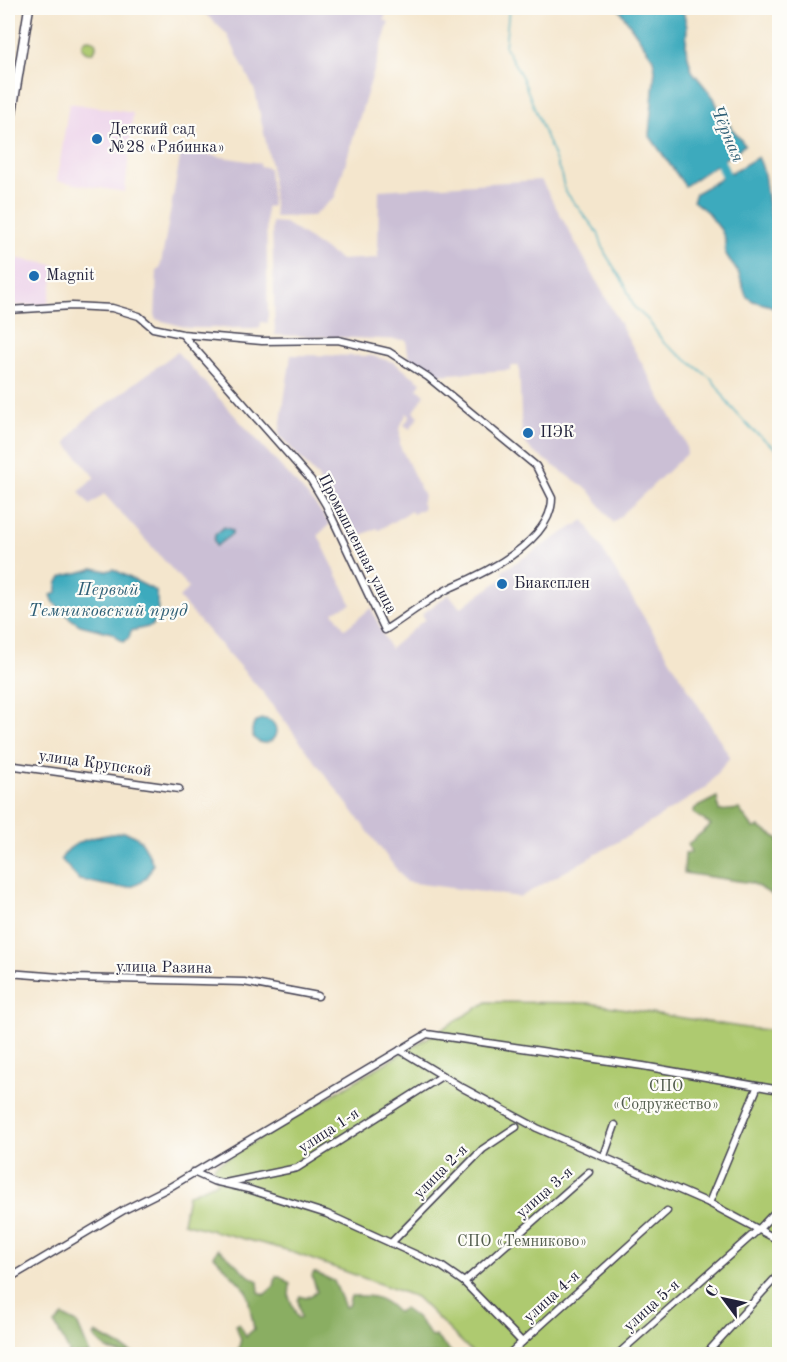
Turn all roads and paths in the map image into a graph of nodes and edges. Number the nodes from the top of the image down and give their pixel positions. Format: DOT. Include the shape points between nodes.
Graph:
graph roads {
  1 [pos="29,8"];
  2 [pos="8,137"];
  3 [pos="8,310"];
  4 [pos="182,334"];
  5 [pos="8,765"];
  6 [pos="179,789"];
  7 [pos="8,973"];
  8 [pos="318,996"];
  9 [pos="400,1050"];
  10 [pos="442,1076"];
  11 [pos="757,1088"];
  12 [pos="780,1090"];
  13 [pos="615,1125"];
  14 [pos="516,1127"];
  15 [pos="604,1156"];
  16 [pos="193,1172"];
  17 [pos="589,1172"];
  18 [pos="221,1183"];
  19 [pos="780,1201"];
  20 [pos="709,1203"];
  21 [pos="667,1211"];
  22 [pos="758,1230"];
  23 [pos="780,1241"];
  24 [pos="392,1243"];
  25 [pos="780,1273"];
  26 [pos="8,1279"];
  27 [pos="464,1282"];
  28 [pos="522,1342"];
  29 [pos="509,1354"];
  30 [pos="618,1354"];
  31 [pos="706,1354"];
  1 -- 2 [label="street"];
  3 -- 4 [label="street, Промышленная улица" via="72,306 122,310 139,316 153,328"];
  4 -- 4 [label="street, Промышленная улица" via="262,341 347,341 396,355 536,466 552,498 547,517 517,552 385,630 311,480"];
  5 -- 6 [label="street, улица Крупской"];
  7 -- 8 [label="street, улица Разина" via="84,979 244,982"];
  9 -- 10 [label="street"];
  9 -- 11 [label="street" via="427,1034"];
  9 -- 16 [label="street"];
  10 -- 15 [label="street" via="537,1128"];
  10 -- 18 [label="street, улица 1-я" via="297,1168"];
  11 -- 12 [label="street"];
  11 -- 20 [label="street"];
  13 -- 15 [label="street"];
  14 -- 24 [label="street, улица 2-я" via="483,1149"];
  15 -- 20 [label="street"];
  16 -- 18 [label="street"];
  16 -- 26 [label="street"];
  17 -- 27 [label="street, улица 3-я"];
  18 -- 24 [label="street" via="316,1210"];
  19 -- 22 [label="street, улица 5-я"];
  20 -- 22 [label="street"];
  21 -- 28 [label="street, улица 4-я"];
  22 -- 23 [label="street"];
  22 -- 30 [label="street, улица 5-я"];
  24 -- 27 [label="street" via="441,1266"];
  25 -- 31 [label="street"];
  27 -- 28 [label="street"];
  28 -- 29 [label="street, улица 4-я"];
}
